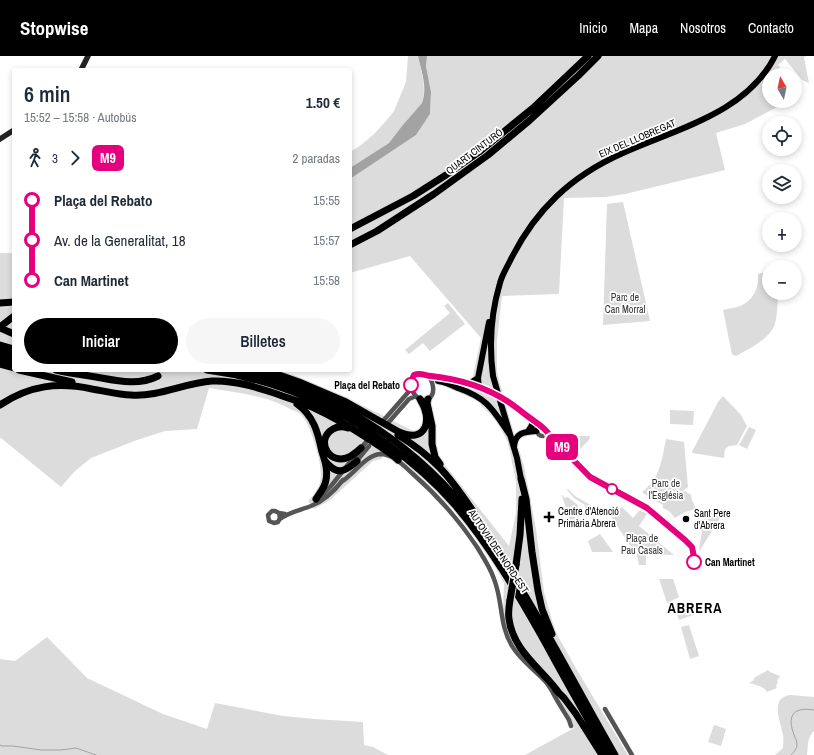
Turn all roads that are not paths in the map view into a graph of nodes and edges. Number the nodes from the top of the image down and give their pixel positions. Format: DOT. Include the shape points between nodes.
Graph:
graph roads {
  1 [pos="88,56"];
  2 [pos="588,56"];
  3 [pos="598,56"];
  4 [pos="771,56"];
  5 [pos="775,56"];
  6 [pos="82,68"];
  7 [pos="12,131"];
  8 [pos="0,140"];
  9 [pos="352,228"];
  10 [pos="352,244"];
  11 [pos="504,271"];
  12 [pos="12,302"];
  13 [pos="0,303"];
  14 [pos="494,307"];
  15 [pos="12,318"];
  16 [pos="0,328"];
  17 [pos="12,333"];
  18 [pos="0,345"];
  19 [pos="12,348"];
  20 [pos="0,352"];
  21 [pos="12,355"];
  22 [pos="0,357"];
  23 [pos="12,360"];
  24 [pos="0,364"];
  25 [pos="12,367"];
  26 [pos="28,372"];
  27 [pos="67,372"];
  28 [pos="217,372"];
  29 [pos="249,372"];
  30 [pos="271,372"];
  31 [pos="158,376"];
  32 [pos="428,376"];
  33 [pos="446,378"];
  34 [pos="478,378"];
  35 [pos="435,383"];
  36 [pos="469,384"];
  37 [pos="91,388"];
  38 [pos="479,388"];
  39 [pos="411,389"];
  40 [pos="418,397"];
  41 [pos="288,398"];
  42 [pos="428,398"];
  43 [pos="341,401"];
  44 [pos="0,405"];
  45 [pos="536,425"];
  46 [pos="507,426"];
  47 [pos="358,431"];
  48 [pos="510,435"];
  49 [pos="361,448"];
  50 [pos="514,449"];
  51 [pos="398,460"];
  52 [pos="325,461"];
  53 [pos="357,461"];
  54 [pos="345,470"];
  55 [pos="521,479"];
  56 [pos="341,482"];
  57 [pos="456,487"];
  58 [pos="316,499"];
  59 [pos="305,508"];
  60 [pos="279,513"];
  61 [pos="286,514"];
  62 [pos="280,519"];
  63 [pos="485,532"];
  64 [pos="558,653"];
  65 [pos="545,681"];
  66 [pos="559,693"];
  67 [pos="605,709"];
  68 [pos="571,726"];
  69 [pos="602,755"];
  70 [pos="608,755"];
  71 [pos="615,755"];
  72 [pos="632,755"];
  1 -- 6 [label="main road"];
  2 -- 9 [label="highway, QUART CINTURÓ" via="533,108 479,152 413,196"];
  3 -- 10 [label="highway, QUART CINTURÓ" via="530,120 488,155 434,194"];
  4 -- 11 [label="highway, EIX DEL LLOBREGAT" via="755,80 725,104 697,120 608,157 566,183 526,226 511,250"];
  5 -- 11 [label="highway, EIX DEL LLOBREGAT" via="750,88 715,114 624,153 577,179 543,210 525,234"];
  7 -- 8 [label="main road"];
  11 -- 14 [label="highway, EIX DEL LLOBREGAT"];
  12 -- 13 [label="highway"];
  14 -- 34 [label="highway"];
  14 -- 46 [label="highway, EIX DEL LLOBREGAT, bridge" via="491,344 493,376"];
  15 -- 16 [label="highway"];
  16 -- 17 [label="highway"];
  18 -- 19 [label="highway"];
  20 -- 21 [label="highway"];
  22 -- 23 [label="highway"];
  24 -- 25 [label="highway"];
  26 -- 37 [label="highway"];
  27 -- 31 [label="highway" via="130,382"];
  28 -- 70 [label="highway, AUTOVIA DEL NORD-EST" via="252,379 294,393 346,417 398,452 455,504 485,544 520,599"];
  29 -- 63 [label="highway, AUTOVIA DEL NORD-EST" via="279,380 321,397 364,420 394,440 456,497"];
  30 -- 43 [label="highway"];
  32 -- 33 [label="street"];
  32 -- 35 [label="street"];
  32 -- 39 [label="street" via="422,373 414,375"];
  33 -- 35 [label="street"];
  33 -- 36 [label="street"];
  34 -- 36 [label="highway"];
  34 -- 38 [label="highway"];
  35 -- 42 [label="street"];
  35 -- 48 [label="highway" via="443,382 475,394 497,415"];
  36 -- 38 [label="street"];
  37 -- 41 [label="highway" via="136,395 202,382 222,382 250,386"];
  37 -- 44 [label="highway" via="45,386 22,392"];
  38 -- 45 [label="street" via="508,402"];
  39 -- 40 [label="street"];
  39 -- 40 [label="street" via="386,422 409,399"];
  40 -- 42 [label="street"];
  40 -- 43 [label="highway" via="424,405 427,422 421,433 416,436 399,432"];
  41 -- 47 [label="highway" via="314,408"];
  41 -- 52 [label="highway" via="302,407 312,420 318,432"];
  42 -- 57 [label="highway" via="433,450 438,462"];
  43 -- 57 [label="highway" via="417,448 440,468"];
  45 -- 46 [label="highway" via="517,433"];
  45 -- 50 [label="highway" via="531,431 518,436"];
  46 -- 48 [label="highway, EIX DEL LLOBREGAT"];
  47 -- 49 [label="highway" via="345,426 336,427 327,435 325,445 328,453 339,459 350,457"];
  47 -- 51 [label="highway"];
  48 -- 50 [label="highway, EIX DEL LLOBREGAT"];
  49 -- 53 [label="street" via="368,444"];
  49 -- 54 [label="street"];
  50 -- 55 [label="highway, EIX DEL LLOBREGAT"];
  51 -- 56 [label="street" via="387,455 373,456"];
  51 -- 65 [label="street" via="437,497 471,539 495,580 502,620 512,646"];
  52 -- 54 [label="highway" via="334,470"];
  52 -- 58 [label="highway" via="326,481"];
  53 -- 54 [label="highway"];
  53 -- 56 [label="street"];
  54 -- 58 [label="street"];
  55 -- 64 [label="highway" via="538,591"];
  55 -- 66 [label="highway, bridge" via="520,535 509,619 516,641"];
  56 -- 59 [label="street" via="322,500"];
  57 -- 63 [label="highway"];
  58 -- 59 [label="street"];
  59 -- 61 [label="street"];
  60 -- 61 [label="street"];
  60 -- 62 [label="street"];
  60 -- 62 [label="street" via="272,511 268,517 272,523"];
  61 -- 62 [label="street"];
  63 -- 64 [label="highway, AUTOVIA DEL NORD-EST" via="526,595"];
  64 -- 71 [label="highway, AUTOVIA DEL NORD-EST"];
  65 -- 66 [label="highway"];
  65 -- 68 [label="street"];
  66 -- 69 [label="highway" via="576,714"];
  67 -- 72 [label="street"];
}
